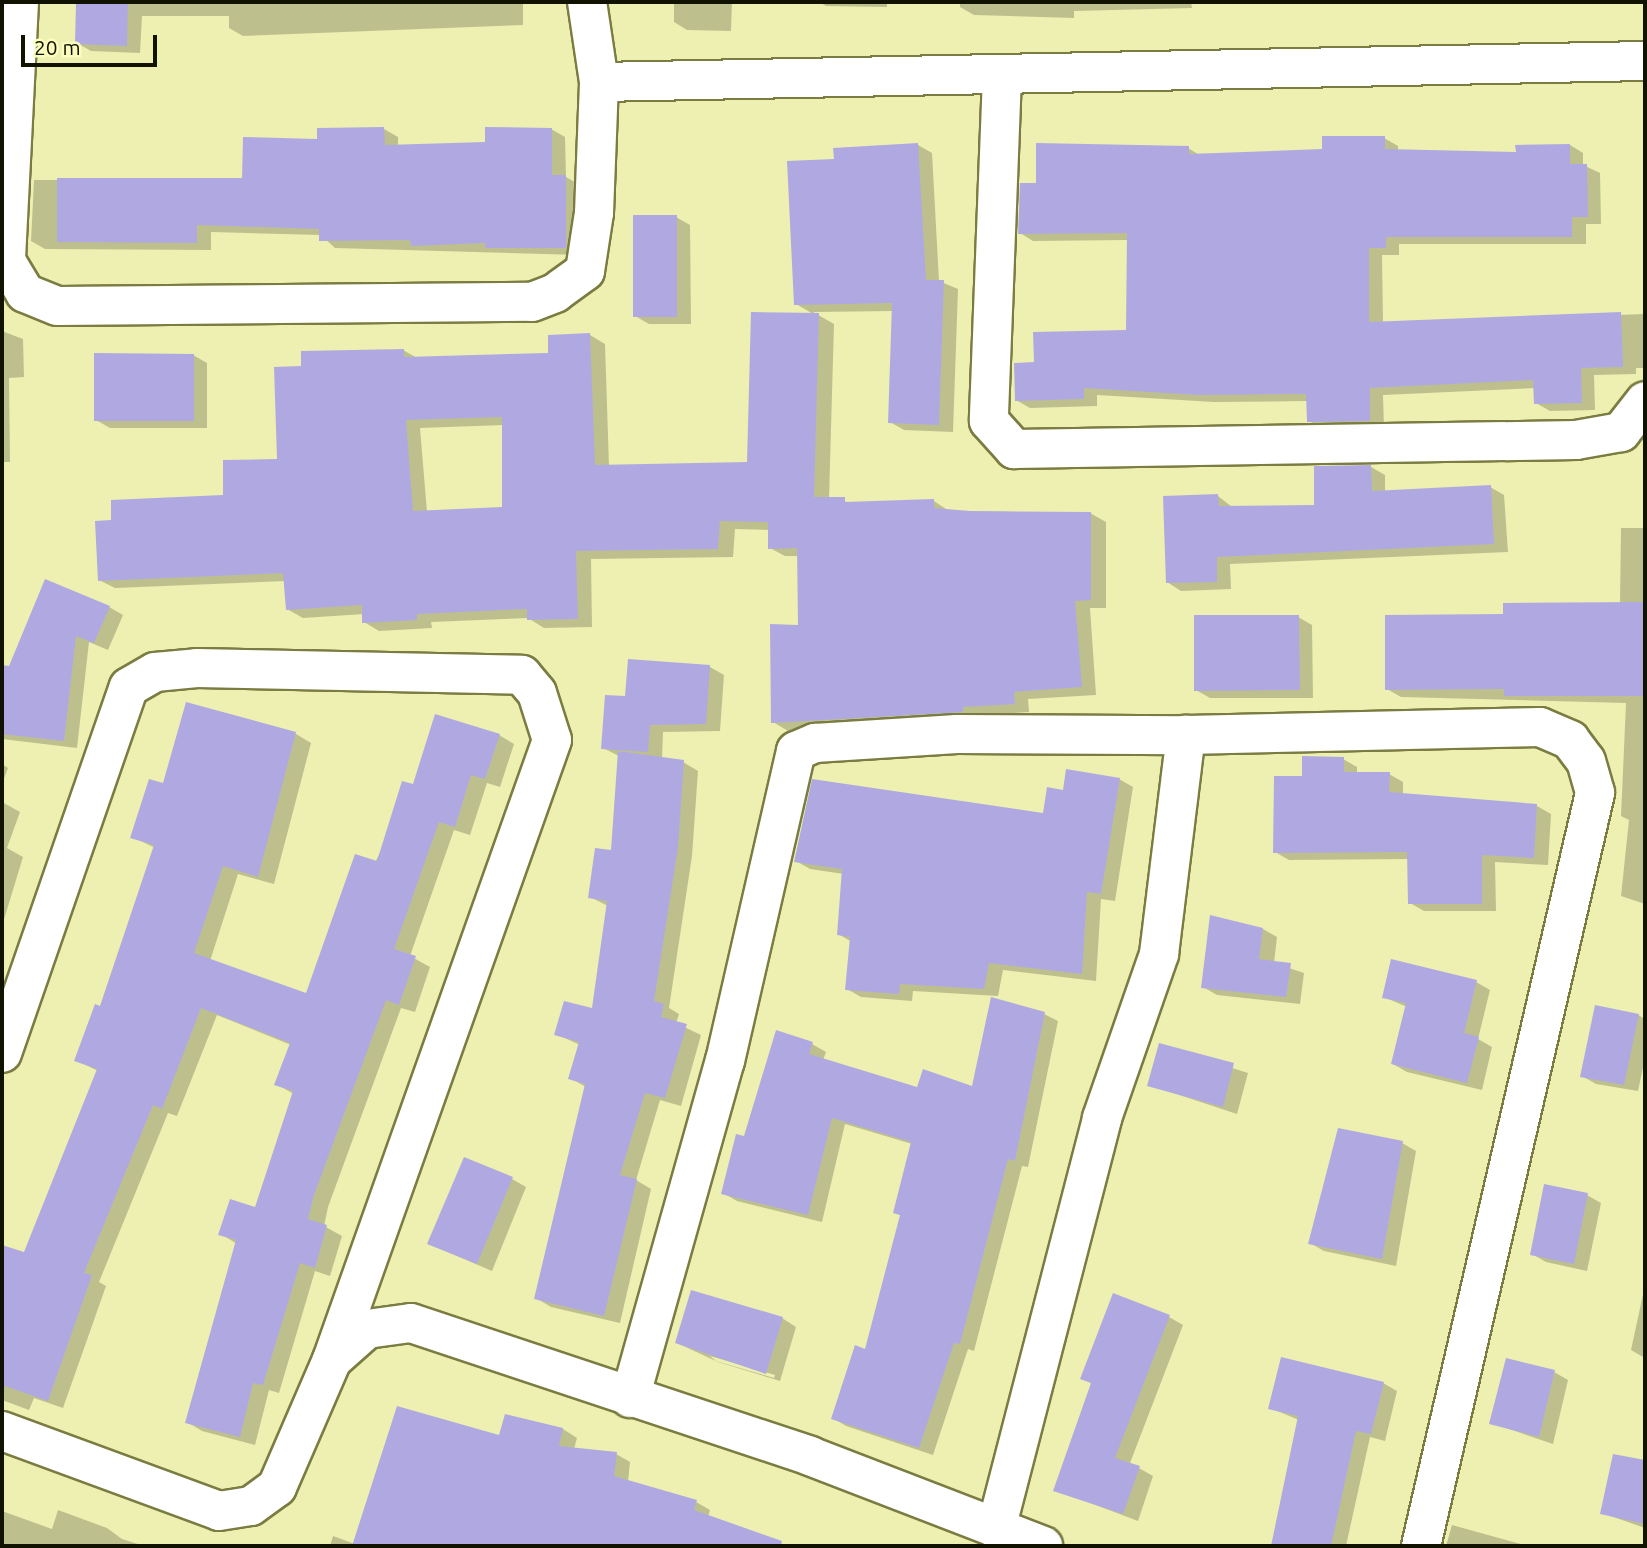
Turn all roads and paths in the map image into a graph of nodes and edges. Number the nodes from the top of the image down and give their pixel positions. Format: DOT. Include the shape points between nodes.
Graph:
graph roads {
  1 [pos="19,2"];
  2 [pos="587,2"];
  3 [pos="1645,61"];
  4 [pos="1002,76"];
  5 [pos="599,82"];
  6 [pos="1645,401"];
  7 [pos="1186,735"];
  8 [pos="2,1053"];
  9 [pos="332,1360"];
  10 [pos="630,1398"];
  11 [pos="2,1431"];
  12 [pos="996,1529"];
  13 [pos="1044,1546"];
  14 [pos="1421,1546"];
  1 -- 5 [label="street" via="6,261 25,293 58,306 532,302 585,271 594,213"];
  2 -- 5 [label="street"];
  3 -- 4 [label="street"];
  4 -- 5 [label="street"];
  4 -- 6 [label="street" via="989,421 1014,449 1576,440 1621,432"];
  7 -- 10 [label="street" via="957,734 815,743 796,751 724,1061"];
  7 -- 12 [label="street" via="1159,954 1102,1118"];
  7 -- 14 [label="street" via="1540,727 1570,740 1586,761 1595,793"];
  8 -- 9 [label="street" via="128,687 155,672 197,668 522,675 537,693 552,740"];
  9 -- 10 [label="street" via="367,1329 411,1323"];
  9 -- 11 [label="street" via="277,1487 251,1506 219,1511"];
  10 -- 12 [label="street" via="810,1456"];
  12 -- 13 [label="street"];
}
